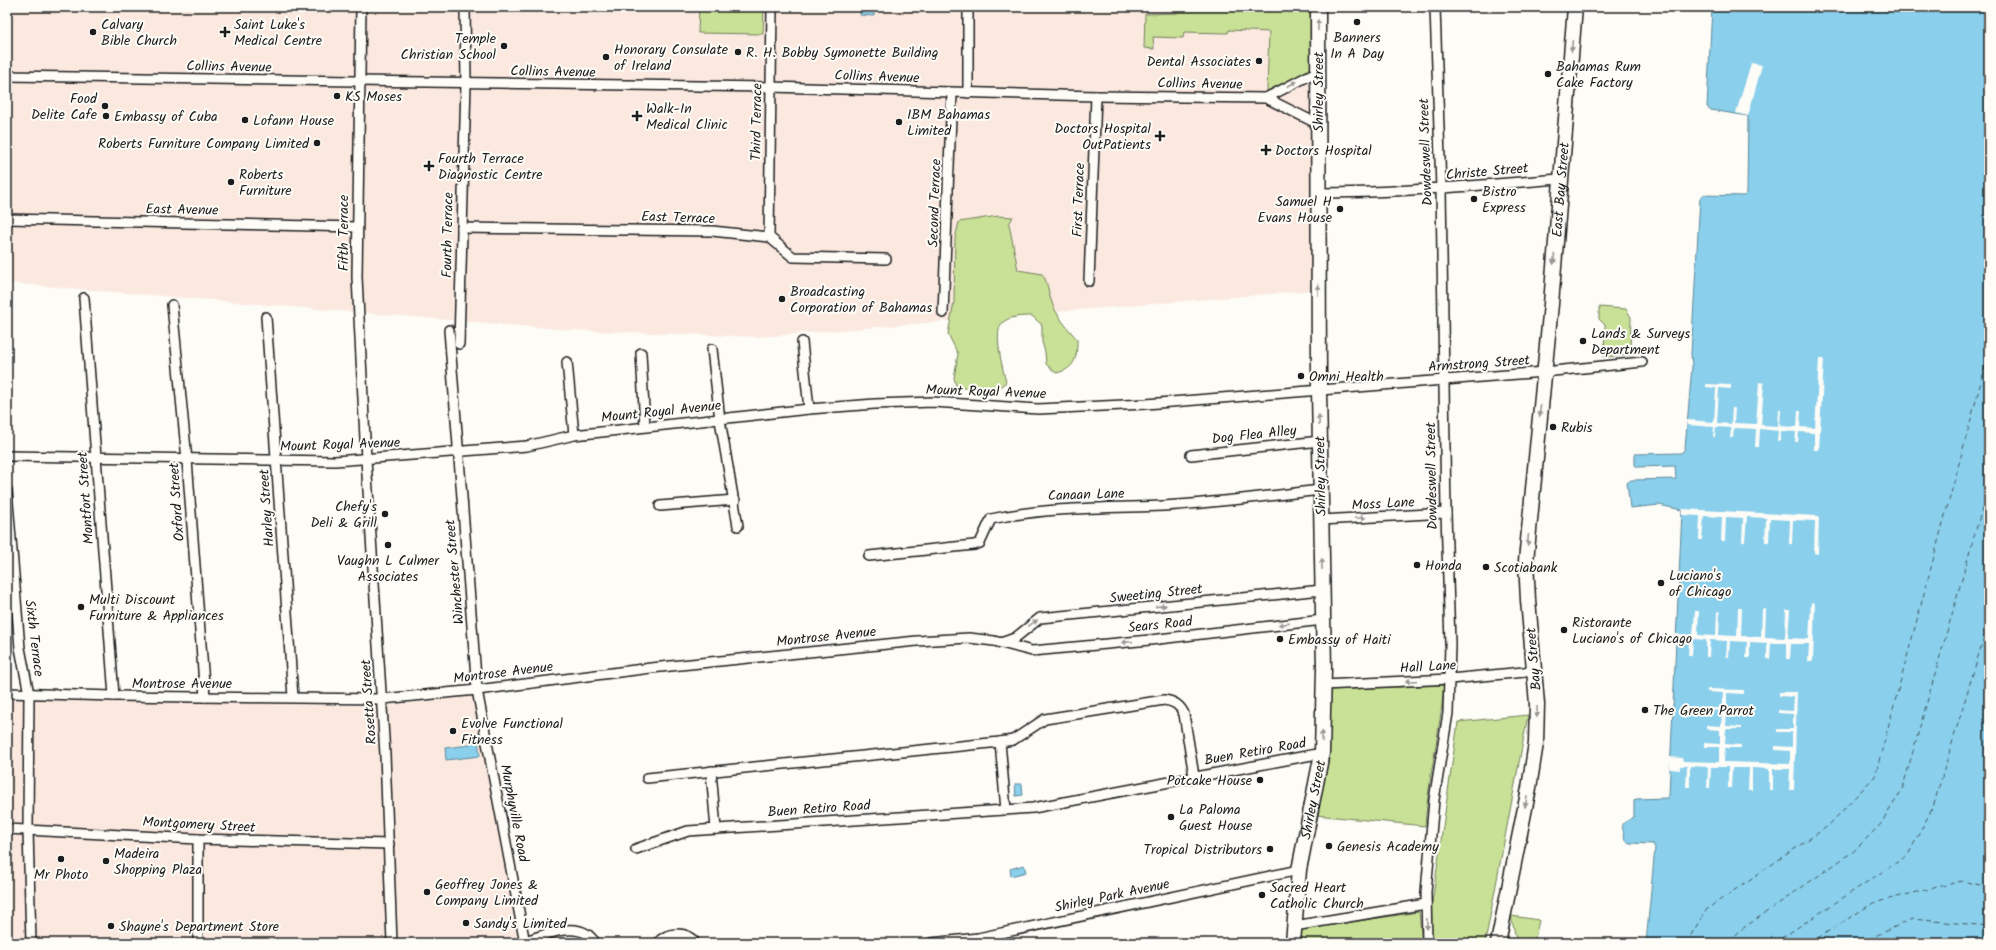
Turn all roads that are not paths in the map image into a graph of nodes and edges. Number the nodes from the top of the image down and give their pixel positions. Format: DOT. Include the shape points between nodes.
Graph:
graph roads {
  1 [pos="361,7"];
  2 [pos="465,7"];
  3 [pos="772,7"];
  4 [pos="968,7"];
  5 [pos="1318,7"];
  6 [pos="1435,7"];
  7 [pos="1575,7"];
  8 [pos="1318,71"];
  9 [pos="7,76"];
  10 [pos="359,80"];
  11 [pos="466,83"];
  12 [pos="770,87"];
  13 [pos="952,93"];
  14 [pos="968,93"];
  15 [pos="1096,96"];
  16 [pos="1266,98"];
  17 [pos="1318,124"];
  18 [pos="1561,179"];
  19 [pos="1441,189"];
  20 [pos="1318,193"];
  21 [pos="7,220"];
  22 [pos="356,227"];
  23 [pos="462,228"];
  24 [pos="769,237"];
  25 [pos="886,259"];
  26 [pos="1089,281"];
  27 [pos="84,298"];
  28 [pos="172,305"];
  29 [pos="943,313"];
  30 [pos="266,317"];
  31 [pos="449,330"];
  32 [pos="802,342"];
  33 [pos="459,344"];
  34 [pos="712,349"];
  35 [pos="641,353"];
  36 [pos="567,362"];
  37 [pos="1642,362"];
  38 [pos="1544,372"];
  39 [pos="1443,379"];
  40 [pos="1319,390"];
  41 [pos="809,409"];
  42 [pos="720,420"];
  43 [pos="645,426"];
  44 [pos="574,435"];
  45 [pos="1320,441"];
  46 [pos="458,452"];
  47 [pos="1191,455"];
  48 [pos="7,456"];
  49 [pos="96,457"];
  50 [pos="366,459"];
  51 [pos="188,460"];
  52 [pos="277,461"];
  53 [pos="7,490"];
  54 [pos="1320,490"];
  55 [pos="735,500"];
  56 [pos="660,506"];
  57 [pos="1446,513"];
  58 [pos="1321,520"];
  59 [pos="738,526"];
  60 [pos="869,556"];
  61 [pos="1322,590"];
  62 [pos="1323,620"];
  63 [pos="1001,643"];
  64 [pos="1535,670"];
  65 [pos="1450,680"];
  66 [pos="1323,685"];
  67 [pos="477,690"];
  68 [pos="7,693"];
  69 [pos="29,694"];
  70 [pos="114,696"];
  71 [pos="205,697"];
  72 [pos="293,697"];
  73 [pos="382,699"];
  74 [pos="1000,742"];
  75 [pos="1322,753"];
  76 [pos="711,771"];
  77 [pos="1194,776"];
  78 [pos="647,778"];
  79 [pos="1006,810"];
  80 [pos="7,829"];
  81 [pos="716,829"];
  82 [pos="28,830"];
  83 [pos="198,839"];
  84 [pos="389,844"];
  85 [pos="636,849"];
  86 [pos="1299,870"];
  87 [pos="1426,904"];
  88 [pos="1502,925"];
  89 [pos="1294,926"];
  90 [pos="525,942"];
  91 [pos="31,943"];
  92 [pos="198,943"];
  93 [pos="392,943"];
  94 [pos="596,943"];
  95 [pos="658,943"];
  96 [pos="695,943"];
  97 [pos="931,943"];
  98 [pos="1293,943"];
  99 [pos="1427,943"];
  100 [pos="1498,943"];
  101 [pos="1506,943"];
  1 -- 10 [label="street, Fifth Terrace"];
  2 -- 11 [label="street, Fourth Terrace"];
  3 -- 12 [label="street, Third Terrace"];
  4 -- 14 [label="street"];
  8 -- 5 [label="highway, Shirley Street, one-way"];
  6 -- 19 [label="street, Dowdeswell Street"];
  7 -- 18 [label="highway, East Bay Street, one-way"];
  16 -- 8 [label="street, Collins Avenue, one-way"];
  8 -- 17 [label="highway, Shirley Street"];
  9 -- 10 [label="street, Collins Avenue"];
  10 -- 11 [label="street, Collins Avenue"];
  10 -- 22 [label="street, Fifth Terrace"];
  11 -- 12 [label="street, Collins Avenue"];
  11 -- 23 [label="street, Fourth Terrace"];
  12 -- 13 [label="street, Collins Avenue"];
  12 -- 24 [label="street, Third Terrace"];
  13 -- 14 [label="street, Collins Avenue"];
  13 -- 29 [label="street, Second Terrace"];
  14 -- 15 [label="street, Collins Avenue"];
  15 -- 16 [label="street, Collins Avenue"];
  15 -- 26 [label="street, First Terrace"];
  16 -- 17 [label="street, Collins Avenue"];
  17 -- 20 [label="highway, Shirley Street"];
  18 -- 19 [label="street, Christe Street"];
  18 -- 38 [label="highway, East Bay Street, one-way"];
  19 -- 20 [label="street, Christe Street"];
  19 -- 39 [label="street, Dowdeswell Street"];
  40 -- 20 [label="highway, Shirley Street, one-way"];
  21 -- 22 [label="street, East Avenue"];
  22 -- 50 [label="street, Fifth Terrace"];
  23 -- 24 [label="street, East Terrace" via="660,229"];
  23 -- 33 [label="street, Fourth Terrace"];
  24 -- 25 [label="street" via="793,257"];
  27 -- 49 [label="street, Montfort Street"];
  28 -- 51 [label="street, Oxford Street"];
  30 -- 52 [label="street, Harley Street"];
  31 -- 46 [label="street"];
  32 -- 41 [label="street"];
  34 -- 42 [label="street"];
  35 -- 43 [label="street"];
  36 -- 44 [label="street"];
  37 -- 38 [label="street, Armstrong Street"];
  38 -- 39 [label="street, Armstrong Street"];
  38 -- 64 [label="highway, Bay Street, one-way" via="1526,562"];
  39 -- 40 [label="street, Armstrong Street"];
  39 -- 57 [label="street, Dowdeswell Street"];
  40 -- 41 [label="street, Mount Royal Avenue" via="1146,404 1038,408 933,402"];
  45 -- 40 [label="highway, Shirley Street, one-way"];
  41 -- 42 [label="street, Mount Royal Avenue"];
  42 -- 43 [label="street, Mount Royal Avenue"];
  42 -- 55 [label="street"];
  43 -- 44 [label="street, Mount Royal Avenue"];
  44 -- 46 [label="street, Mount Royal Avenue" via="527,446"];
  45 -- 47 [label="street, Dog Flea Alley"];
  45 -- 54 [label="highway, Shirley Street"];
  46 -- 50 [label="street, Mount Royal Avenue"];
  46 -- 67 [label="street, Winchester Street"];
  48 -- 49 [label="street, Mount Royal Avenue"];
  49 -- 51 [label="street, Mount Royal Avenue"];
  49 -- 70 [label="street, Montfort Street"];
  50 -- 52 [label="street, Mount Royal Avenue"];
  50 -- 73 [label="street, Rosetta Street"];
  51 -- 52 [label="street, Mount Royal Avenue"];
  51 -- 71 [label="street, Oxford Street"];
  52 -- 72 [label="street, Harley Street"];
  53 -- 69 [label="street, Sixth Terrace" via="20,648"];
  54 -- 58 [label="highway, Shirley Street"];
  54 -- 60 [label="street, Canaan Lane" via="1165,506 1043,510 1013,514 991,518 980,543 974,545"];
  55 -- 56 [label="street"];
  55 -- 59 [label="street"];
  58 -- 57 [label="street, Moss Lane, one-way"];
  57 -- 65 [label="street, Dowdeswell Street"];
  61 -- 58 [label="highway, Shirley Street, one-way"];
  61 -- 62 [label="highway, Shirley Street"];
  63 -- 61 [label="street, Sweeting Street, one-way" via="1015,638 1040,618"];
  62 -- 63 [label="street, Sears Road, one-way" via="1032,651"];
  62 -- 66 [label="highway, Shirley Street"];
  63 -- 67 [label="street, Montrose Avenue" via="969,638 917,641 651,668"];
  64 -- 65 [label="street, Hall Lane"];
  64 -- 88 [label="highway, Bay Street, one-way" via="1536,743"];
  65 -- 66 [label="street, Hall Lane, one-way"];
  65 -- 87 [label="street, Dowdeswell Street" via="1448,713 1434,800"];
  75 -- 66 [label="highway, Shirley Street, one-way"];
  67 -- 73 [label="street, Montrose Avenue"];
  67 -- 90 [label="street, Murphyville Road"];
  68 -- 69 [label="street, Montrose Avenue"];
  69 -- 70 [label="street, Montrose Avenue"];
  69 -- 82 [label="street, Sixth Terrace"];
  70 -- 71 [label="street, Montrose Avenue"];
  71 -- 72 [label="street, Montrose Avenue"];
  72 -- 73 [label="street, Montrose Avenue"];
  73 -- 84 [label="street, Rosetta Street"];
  74 -- 76 [label="street, Buen Retiro Road"];
  74 -- 77 [label="street, Buen Retiro Road" via="1012,740 1045,720 1164,700 1172,701 1184,714"];
  74 -- 79 [label="street"];
  75 -- 77 [label="street, Buen Retiro Road"];
  75 -- 86 [label="highway, Shirley Street"];
  76 -- 78 [label="street, Buen Retiro Road"];
  76 -- 81 [label="street"];
  77 -- 79 [label="street, Buen Retiro Road" via="1033,808"];
  79 -- 81 [label="street, Buen Retiro Road"];
  80 -- 82 [label="street, Montgomery Street"];
  81 -- 85 [label="street, Buen Retiro Road" via="688,831"];
  82 -- 83 [label="street, Montgomery Street"];
  82 -- 91 [label="street, Sixth Terrace"];
  83 -- 84 [label="street, Montgomery Street"];
  83 -- 92 [label="street"];
  84 -- 93 [label="street, Rosetta Street"];
  86 -- 89 [label="highway, Shirley Street"];
  86 -- 97 [label="street, Shirley Park Avenue" via="978,938"];
  87 -- 89 [label="street"];
  87 -- 99 [label="street, Dowdeswell Street, one-way"];
  88 -- 100 [label="highway, Bay Street"];
  88 -- 101 [label="highway"];
  89 -- 98 [label="highway, Shirley Street"];
  90 -- 94 [label="street, Murphyville Road" via="565,930 576,930 587,934"];
  95 -- 96 [label="street" via="662,938 678,934 687,936"];
}
